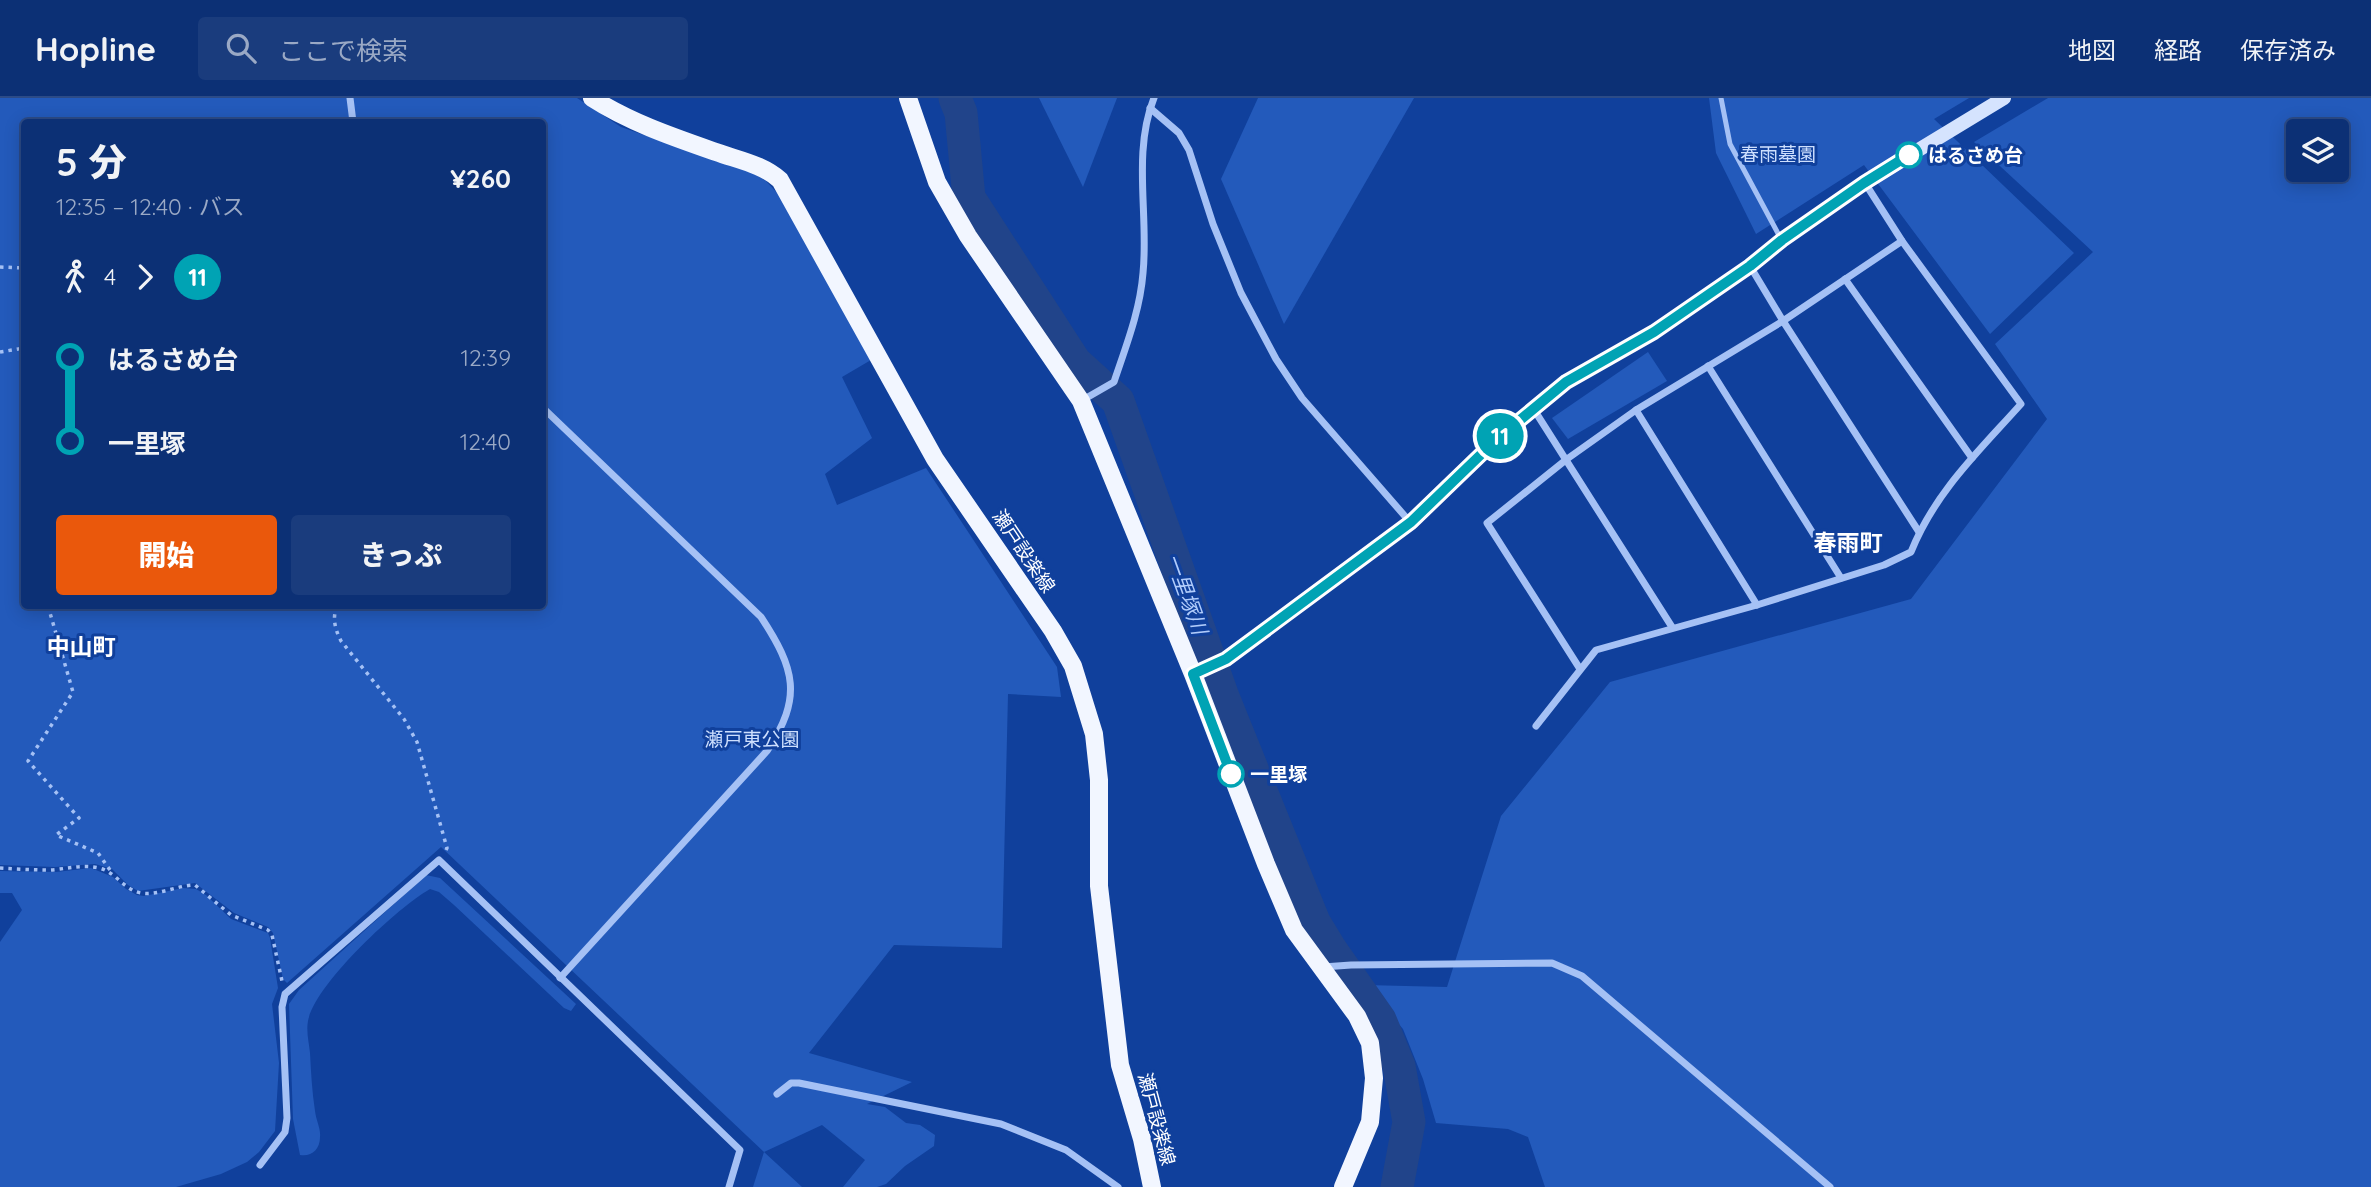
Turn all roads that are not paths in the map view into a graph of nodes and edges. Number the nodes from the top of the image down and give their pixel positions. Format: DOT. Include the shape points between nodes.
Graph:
graph roads {
  1 [pos="351,98"];
  2 [pos="592,98"];
  3 [pos="908,98"];
  4 [pos="1154,98"];
  5 [pos="1721,98"];
  6 [pos="2004,98"];
  7 [pos="1150,108"];
  8 [pos="353,119"];
  9 [pos="1864,183"];
  10 [pos="1782,240"];
  11 [pos="1902,241"];
  12 [pos="1750,266"];
  13 [pos="1844,279"];
  14 [pos="1783,321"];
  15 [pos="1708,366"];
  16 [pos="1085,399"];
  17 [pos="1533,408"];
  18 [pos="1636,410"];
  19 [pos="546,411"];
  20 [pos="1972,458"];
  21 [pos="1567,459"];
  22 [pos="1411,522"];
  23 [pos="1919,532"];
  24 [pos="1841,578"];
  25 [pos="1757,605"];
  26 [pos="1672,627"];
  27 [pos="1580,669"];
  28 [pos="1193,674"];
  29 [pos="1536,726"];
  30 [pos="1323,968"];
  31 [pos="559,978"];
  32 [pos="777,1094"];
  33 [pos="260,1165"];
  34 [pos="729,1187"];
  35 [pos="1118,1187"];
  36 [pos="1152,1187"];
  37 [pos="1343,1187"];
  38 [pos="1830,1187"];
  1 -- 8 [label="street"];
  2 -- 36 [label="main road, 瀬戸設楽線" via="616,114 768,170 780,180 935,459 1073,666 1094,734 1099,886 1120,1065"];
  3 -- 16 [label="main road" via="937,181 968,236"];
  4 -- 7 [label="street"];
  5 -- 10 [label="lane" via="1730,144"];
  6 -- 9 [label="street"];
  7 -- 16 [label="street" via="1144,130 1146,229 1140,302 1114,382"];
  7 -- 22 [label="street" via="1179,132 1189,150 1241,293 1276,359 1302,398"];
  9 -- 10 [label="street"];
  9 -- 11 [label="street"];
  10 -- 12 [label="street"];
  11 -- 13 [label="street"];
  11 -- 20 [label="street" via="2021,404"];
  12 -- 14 [label="street"];
  12 -- 17 [label="street" via="1654,332 1566,382"];
  13 -- 14 [label="street"];
  13 -- 20 [label="street"];
  14 -- 15 [label="street"];
  14 -- 23 [label="street"];
  15 -- 18 [label="street"];
  15 -- 24 [label="street"];
  16 -- 28 [label="main road"];
  17 -- 21 [label="street"];
  17 -- 22 [label="street"];
  18 -- 21 [label="street"];
  18 -- 25 [label="street"];
  19 -- 31 [label="street" via="761,617 780,646 789,674 790,702 783,727 767,751"];
  20 -- 23 [label="street" via="1941,495"];
  21 -- 26 [label="street"];
  21 -- 27 [label="street" via="1487,523"];
  22 -- 28 [label="street" via="1226,659"];
  23 -- 24 [label="street" via="1911,552"];
  24 -- 25 [label="street"];
  25 -- 26 [label="street"];
  26 -- 27 [label="street" via="1596,649"];
  27 -- 29 [label="street"];
  28 -- 30 [label="main road" via="1294,930"];
  30 -- 37 [label="main road" via="1370,1042 1374,1078 1370,1122"];
  30 -- 38 [label="street" via="1552,963 1582,976"];
  31 -- 33 [label="street" via="439,860 285,994 285,1132"];
  31 -- 34 [label="street" via="740,1150"];
  32 -- 35 [label="street" via="791,1083 799,1083 1001,1124 1077,1156"];
}
